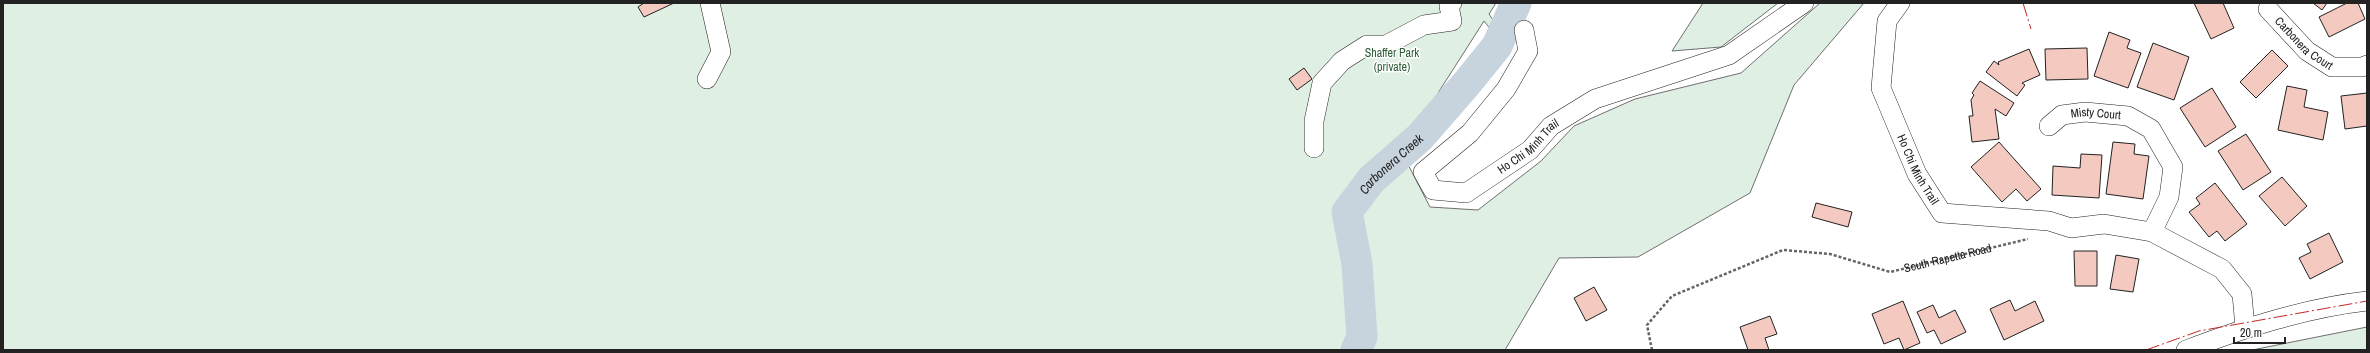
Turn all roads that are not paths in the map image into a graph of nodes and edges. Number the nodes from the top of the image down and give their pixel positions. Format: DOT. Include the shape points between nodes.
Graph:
graph roads {
  1 [pos="710,3"];
  2 [pos="1452,3"];
  3 [pos="1804,3"];
  4 [pos="1900,3"];
  5 [pos="2268,9"];
  6 [pos="1524,30"];
  7 [pos="2367,64"];
  8 [pos="707,79"];
  9 [pos="2048,126"];
  10 [pos="1314,148"];
  11 [pos="2152,232"];
  12 [pos="2367,301"];
  13 [pos="2245,328"];
  14 [pos="2186,350"];
  1 -- 8 [label="street" via="721,52"];
  2 -- 10 [label="street" via="1452,21 1424,25 1386,45 1367,44 1342,61 1322,83 1314,121"];
  3 -- 6 [label="street, Ho Chi Minh Trail" via="1729,55 1595,98 1550,126 1530,150 1466,194 1433,190 1423,172 1470,133 1506,89 1528,51"];
  4 -- 11 [label="street, Ho Chi Minh Trail" via="1887,21 1881,88 1917,174 1942,213 2049,221 2071,228 2104,224"];
  5 -- 7 [label="street, Carbonera Court" via="2307,51 2332,67 2362,67"];
  9 -- 11 [label="street, Misty Court" via="2062,116 2085,112 2128,116 2151,129 2173,167 2169,197"];
  11 -- 13 [label="street" via="2222,269 2242,294"];
  12 -- 13 [label="street"];
  13 -- 14 [label="street"];
}
